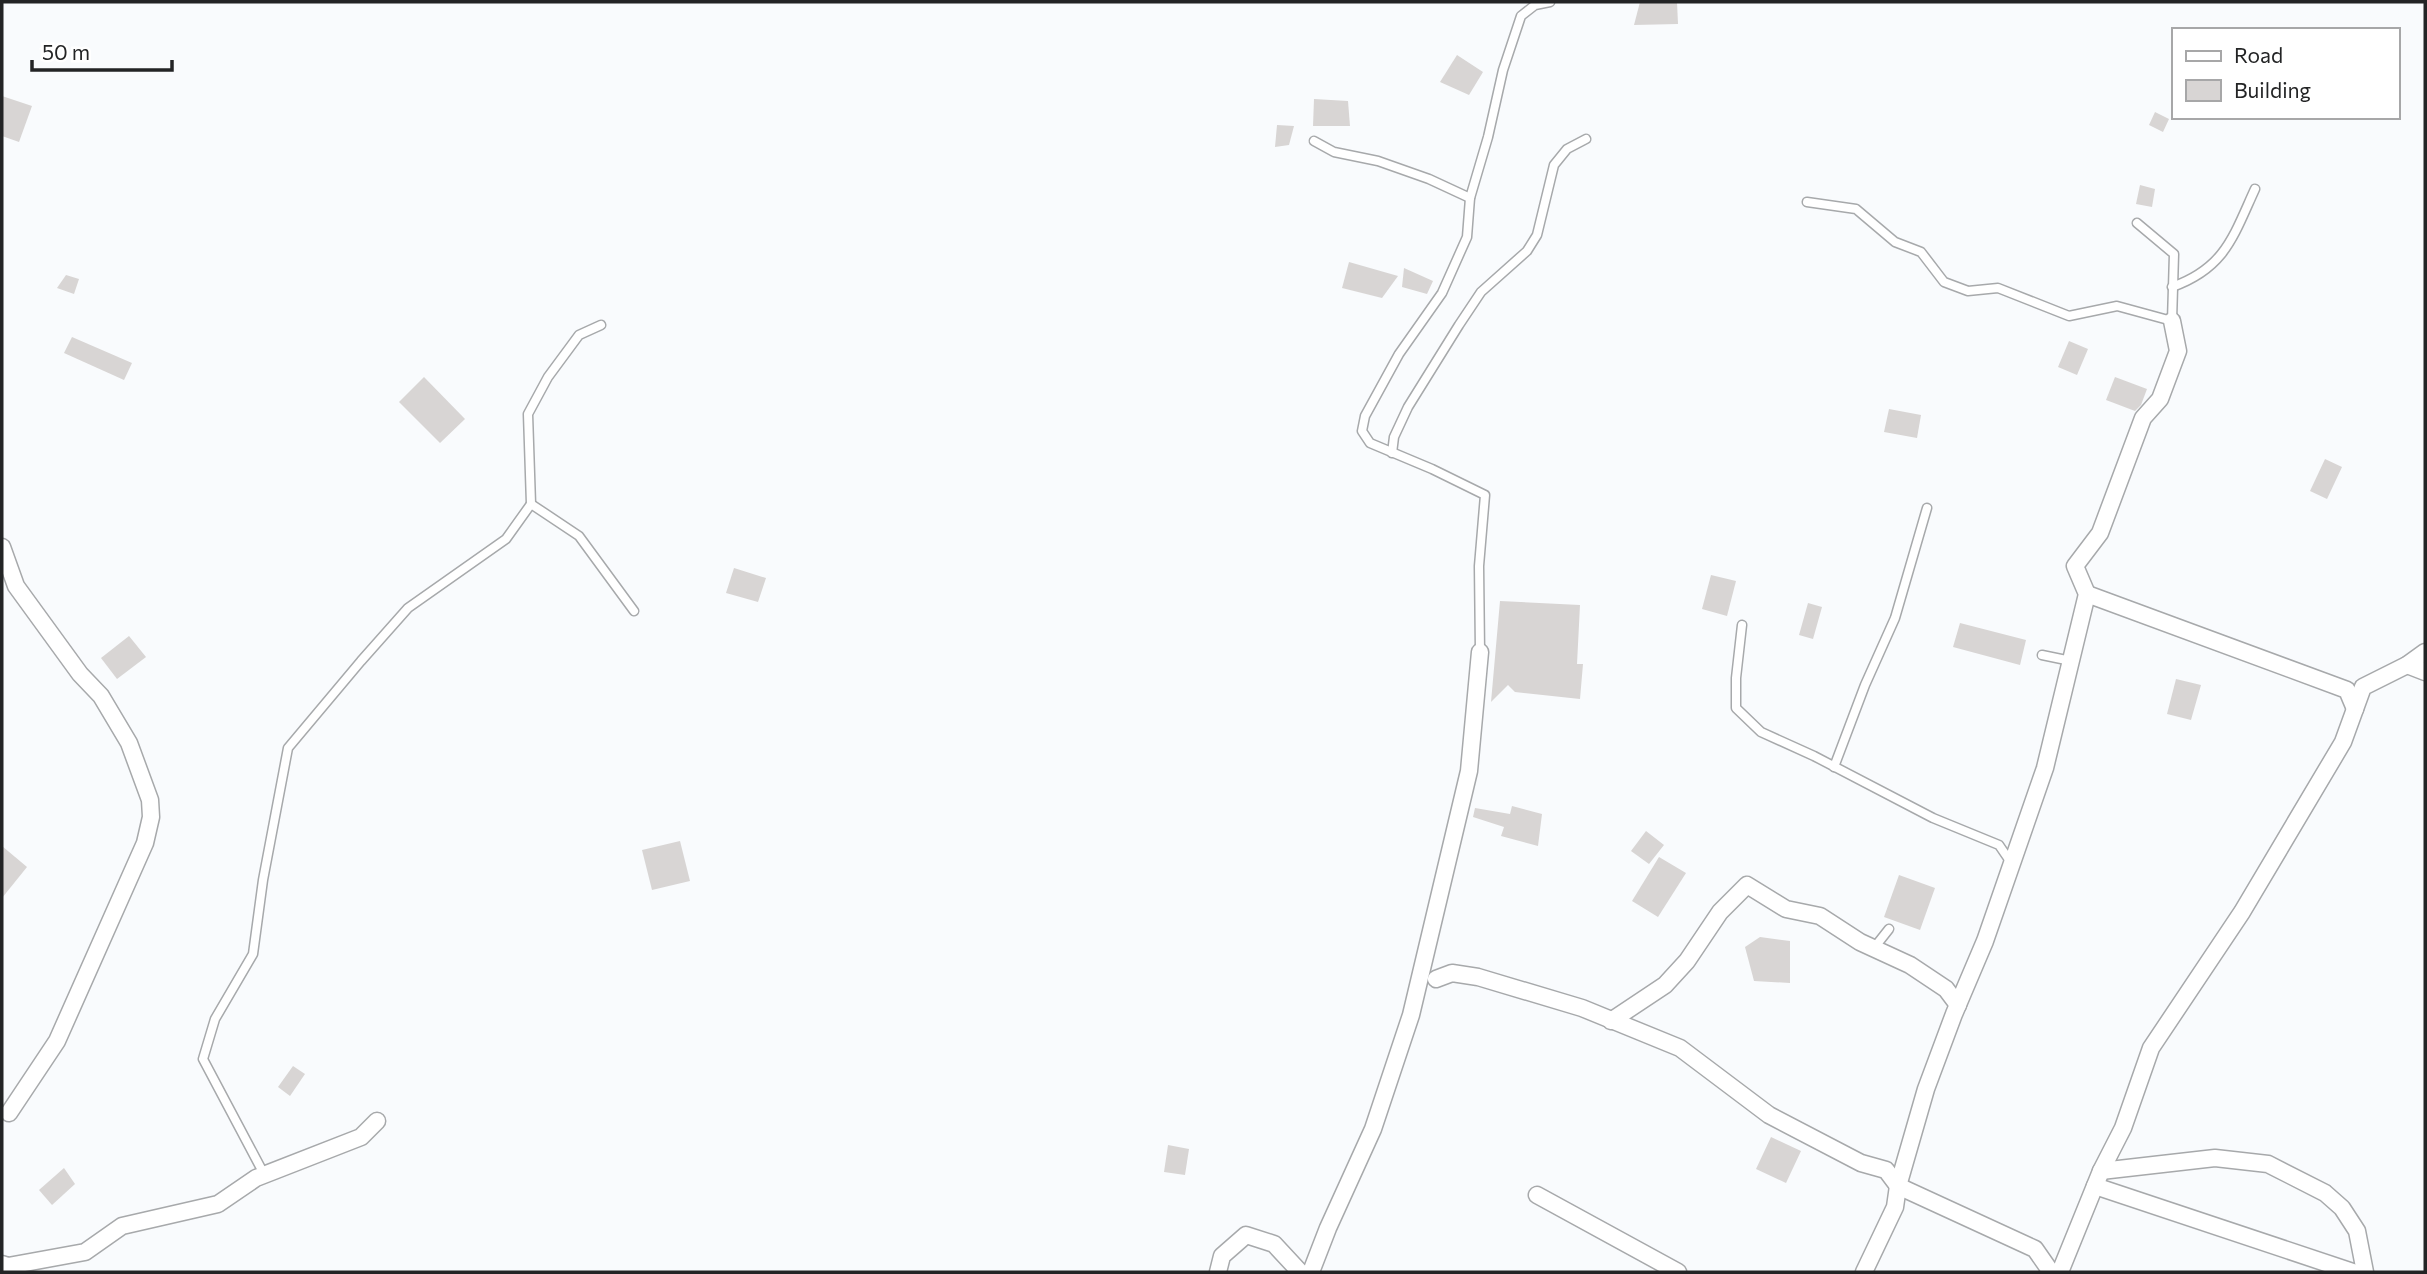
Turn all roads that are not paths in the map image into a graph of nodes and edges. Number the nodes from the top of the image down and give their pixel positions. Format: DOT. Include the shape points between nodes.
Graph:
graph roads {
  1 [pos="1550,2"];
  2 [pos="1586,139"];
  3 [pos="1314,141"];
  4 [pos="2255,190"];
  5 [pos="1470,198"];
  6 [pos="1807,202"];
  7 [pos="2137,223"];
  8 [pos="2172,287"];
  9 [pos="2172,321"];
  10 [pos="601,325"];
  11 [pos="1392,453"];
  12 [pos="531,504"];
  13 [pos="1927,508"];
  14 [pos="2,547"];
  15 [pos="2087,594"];
  16 [pos="634,611"];
  17 [pos="1742,625"];
  18 [pos="1480,652"];
  19 [pos="2425,652"];
  20 [pos="2042,655"];
  21 [pos="2071,661"];
  22 [pos="2407,665"];
  23 [pos="2425,672"];
  24 [pos="2355,688"];
  25 [pos="1834,767"];
  26 [pos="2012,864"];
  27 [pos="1889,929"];
  28 [pos="1874,948"];
  29 [pos="1436,979"];
  30 [pos="1958,1005"];
  31 [pos="1611,1021"];
  32 [pos="9,1113"];
  33 [pos="377,1121"];
  34 [pos="264,1174"];
  35 [pos="2098,1179"];
  36 [pos="1898,1186"];
  37 [pos="1537,1195"];
  38 [pos="2,1264"];
  39 [pos="1218,1272"];
  40 [pos="1300,1272"];
  41 [pos="1311,1272"];
  42 [pos="1678,1272"];
  43 [pos="1864,1272"];
  44 [pos="2051,1272"];
  45 [pos="2060,1272"];
  46 [pos="2353,1272"];
  47 [pos="2365,1272"];
  1 -- 5 [label="lane" via="1535,5 1521,16"];
  2 -- 11 [label="lane" via="1567,149 1554,165 1536,235 1527,251 1481,292 1466,314 1408,407"];
  3 -- 5 [label="lane" via="1334,152 1429,179"];
  4 -- 8 [label="lane" via="2227,250 2196,279"];
  5 -- 11 [label="lane" via="1467,237 1442,293 1399,354 1365,416 1362,431 1370,443"];
  6 -- 9 [label="lane" via="1856,209 1895,242 1921,252 1944,282 1968,291 1998,288 2069,316 2117,306"];
  7 -- 8 [label="lane" via="2174,254"];
  8 -- 9 [label="lane"];
  9 -- 15 [label="street" via="2178,351 2160,399 2143,418 2100,533 2075,566"];
  10 -- 12 [label="lane" via="579,335 528,414"];
  11 -- 18 [label="lane" via="1485,495 1479,566"];
  12 -- 16 [label="lane" via="579,536"];
  12 -- 34 [label="lane" via="506,539 408,608 288,748 253,954 215,1019 203,1059"];
  13 -- 25 [label="lane" via="1895,618"];
  14 -- 32 [label="street" via="16,586 118,722 146,784 151,817 145,844 57,1041"];
  15 -- 21 [label="street"];
  15 -- 24 [label="street"];
  17 -- 25 [label="lane" via="1736,708 1761,732"];
  18 -- 41 [label="street" via="1469,771 1411,1015 1373,1129"];
  19 -- 22 [label="street"];
  20 -- 21 [label="lane"];
  21 -- 26 [label="street" via="2045,768"];
  22 -- 23 [label="street"];
  22 -- 24 [label="street"];
  24 -- 35 [label="street" via="2355,709 2343,742 2242,912 2151,1048 2123,1128"];
  25 -- 26 [label="lane" via="1933,818 1998,845"];
  26 -- 30 [label="street"];
  27 -- 28 [label="lane"];
  28 -- 30 [label="street" via="1946,989"];
  28 -- 31 [label="street" via="1820,916 1786,909 1747,885 1720,912 1665,985"];
  29 -- 31 [label="street" via="1451,973 1478,977"];
  30 -- 36 [label="street" via="1926,1089"];
  31 -- 36 [label="street" via="1680,1048 1769,1115 1861,1163 1886,1170"];
  33 -- 34 [label="street" via="361,1137"];
  34 -- 38 [label="street" via="218,1204 122,1226 85,1252"];
  35 -- 45 [label="street"];
  35 -- 46 [label="street"];
  35 -- 47 [label="street" via="2215,1158 2268,1164 2325,1193 2342,1208 2357,1231"];
  36 -- 43 [label="street" via="1895,1207"];
  36 -- 44 [label="street" via="2035,1249"];
  37 -- 42 [label="street"];
  39 -- 40 [label="street" via="1222,1256 1246,1235 1274,1244"];
}
